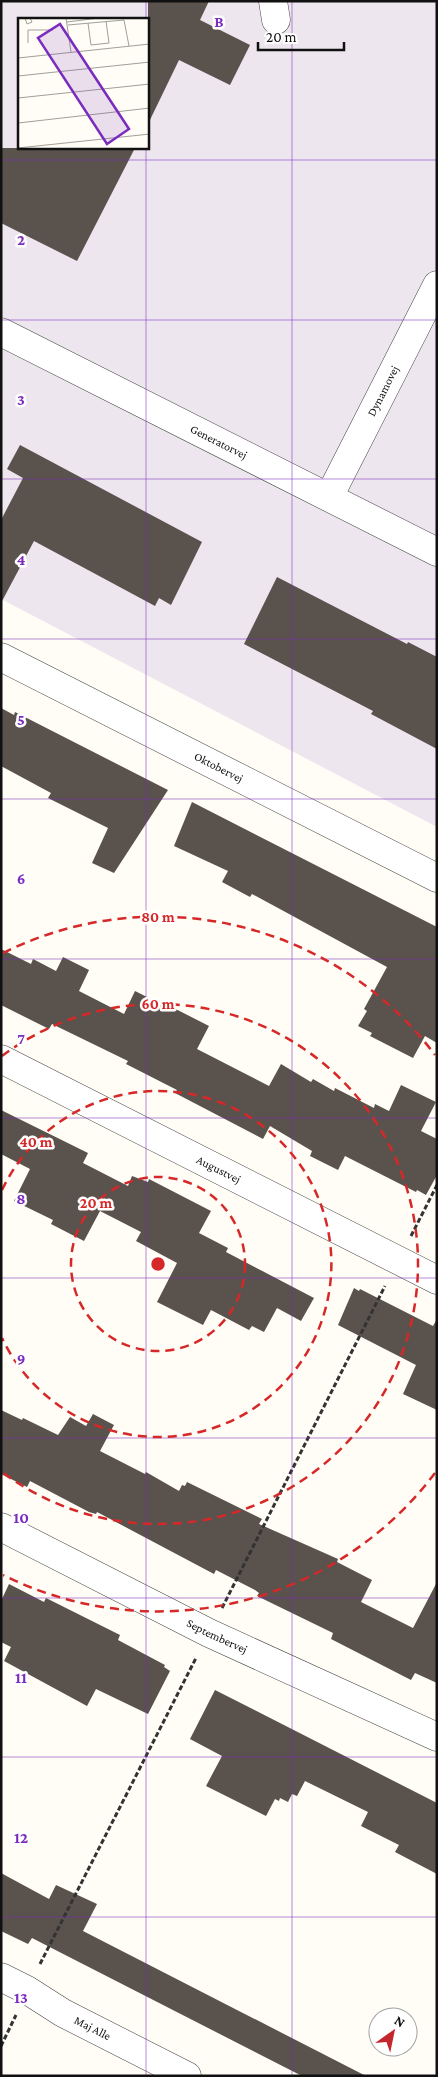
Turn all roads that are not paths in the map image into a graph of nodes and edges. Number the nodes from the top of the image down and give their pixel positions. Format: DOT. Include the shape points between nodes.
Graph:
graph roads {
  1 [pos="437,285"];
  2 [pos="1,332"];
  3 [pos="329,497"];
  4 [pos="437,552"];
  5 [pos="1,657"];
  6 [pos="437,878"];
  7 [pos="1,1059"];
  8 [pos="437,1280"];
  9 [pos="1,1527"];
  10 [pos="437,1737"];
  11 [pos="1,1977"];
  12 [pos="187,2076"];
  1 -- 3 [label="street, Dynamovej"];
  2 -- 3 [label="street, Generatorvej"];
  3 -- 4 [label="street, Generatorvej"];
  5 -- 6 [label="street, Oktobervej"];
  7 -- 8 [label="street, Augustvej"];
  9 -- 10 [label="street, Septembervej" via="209,1633"];
  11 -- 12 [label="street, Maj Alle" via="63,2013"];
}
